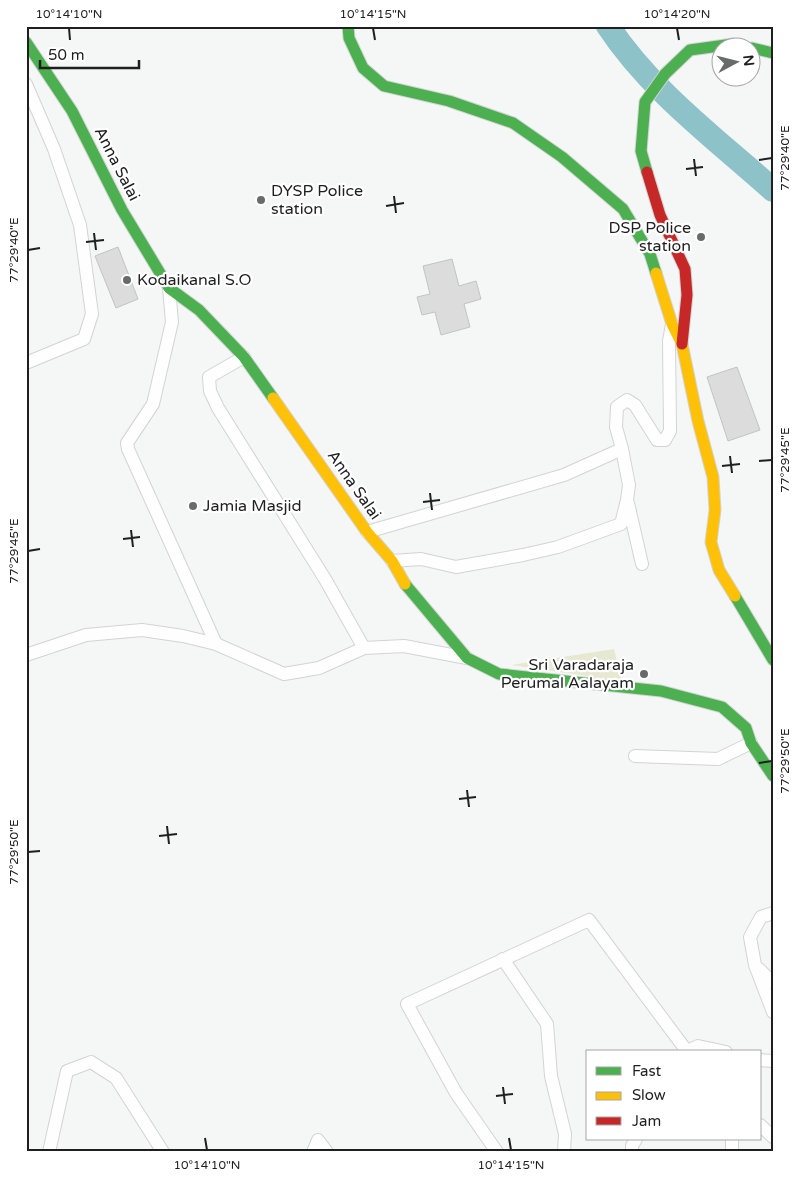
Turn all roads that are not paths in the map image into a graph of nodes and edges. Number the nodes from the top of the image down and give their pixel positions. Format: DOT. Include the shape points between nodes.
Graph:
graph roads {
  1 [pos="348,26"];
  2 [pos="26,42"];
  3 [pos="712,47"];
  4 [pos="26,84"];
  5 [pos="169,288"];
  6 [pos="672,324"];
  7 [pos="682,344"];
  8 [pos="244,357"];
  9 [pos="26,363"];
  10 [pos="622,449"];
  11 [pos="628,500"];
  12 [pos="367,532"];
  13 [pos="392,561"];
  14 [pos="642,564"];
  15 [pos="216,644"];
  16 [pos="364,648"];
  17 [pos="26,655"];
  18 [pos="467,658"];
  19 [pos="773,660"];
  20 [pos="752,743"];
  21 [pos="634,756"];
  22 [pos="773,776"];
  23 [pos="773,912"];
  24 [pos="503,959"];
  25 [pos="755,965"];
  26 [pos="773,983"];
  27 [pos="773,1012"];
  28 [pos="693,1050"];
  29 [pos="762,1127"];
  30 [pos="773,1137"];
  31 [pos="635,1140"];
  32 [pos="49,1152"];
  33 [pos="163,1152"];
  34 [pos="313,1152"];
  35 [pos="327,1152"];
  36 [pos="497,1152"];
  37 [pos="564,1152"];
  38 [pos="632,1152"];
  1 -- 6 [label="street" via="349,38 363,68 384,86 449,101 514,123 562,157 623,208 650,254"];
  2 -- 5 [label="street, Anna Salai" via="72,111 122,210"];
  3 -- 7 [label="street" via="690,50 665,74 644,102 641,151 660,215 685,269 687,295"];
  4 -- 9 [label="street" via="54,149 80,225 92,314 84,338"];
  5 -- 8 [label="street, Anna Salai" via="199,310"];
  5 -- 15 [label="street" via="172,322 153,404 127,443"];
  6 -- 7 [label="street"];
  6 -- 10 [label="street" via="669,341 670,431 665,440 657,440 634,405 627,400 617,407 616,427"];
  7 -- 19 [label="street" via="713,477 715,510 711,542 719,570"];
  8 -- 12 [label="street, Anna Salai"];
  8 -- 16 [label="street" via="209,377 210,390"];
  10 -- 11 [label="street" via="629,485"];
  10 -- 12 [label="street" via="564,475"];
  11 -- 13 [label="street" via="621,524 558,547 456,567 421,559"];
  11 -- 14 [label="street"];
  12 -- 13 [label="street, Anna Salai"];
  13 -- 18 [label="street, Anna Salai" via="406,586"];
  15 -- 16 [label="street" via="284,674 319,668"];
  15 -- 17 [label="street" via="142,630 86,635"];
  16 -- 18 [label="street" via="404,646"];
  18 -- 20 [label="street, Anna Salai" via="499,674 661,691 722,707 746,728"];
  20 -- 21 [label="street" via="718,759"];
  20 -- 22 [label="street, Anna Salai"];
  23 -- 25 [label="street" via="761,917 750,937"];
  24 -- 28 [label="street" via="589,920"];
  24 -- 36 [label="street" via="407,1004 456,1093"];
  24 -- 37 [label="street" via="547,1024 551,1076 565,1134"];
  25 -- 26 [label="street"];
  25 -- 27 [label="street"];
  29 -- 30 [label="street"];
  31 -- 38 [label="street"];
  32 -- 33 [label="street" via="67,1071 91,1062 116,1078"];
  34 -- 35 [label="street" via="318,1140"];
}
